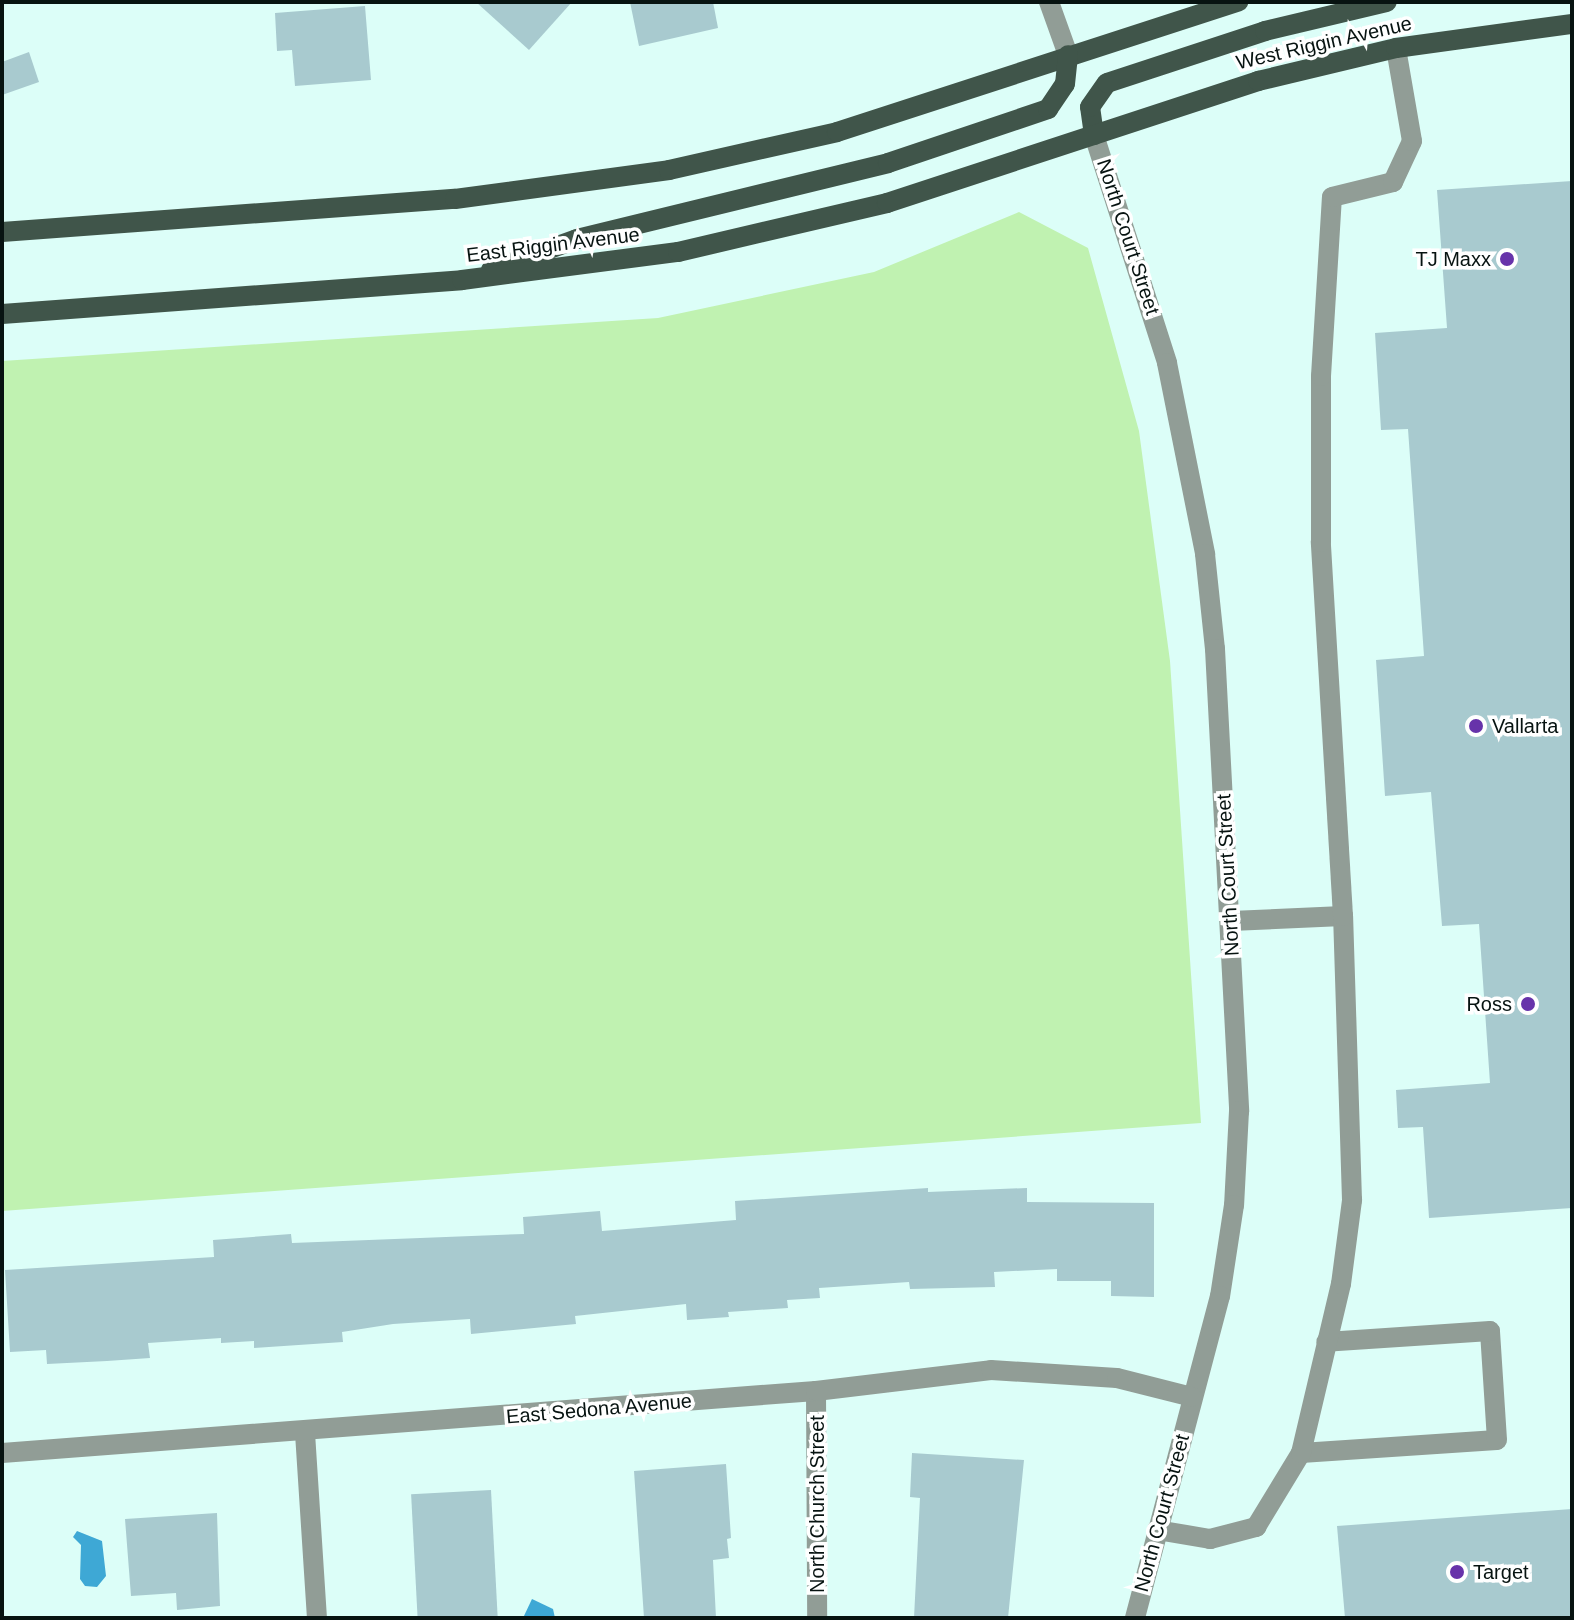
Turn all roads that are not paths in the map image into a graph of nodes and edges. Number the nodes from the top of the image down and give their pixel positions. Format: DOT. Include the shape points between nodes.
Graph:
graph roads {
  1 [pos="1049,2"];
  2 [pos="1238,2"];
  3 [pos="1387,2"];
  4 [pos="1572,24"];
  5 [pos="1396,48"];
  6 [pos="1068,55"];
  7 [pos="1094,135"];
  8 [pos="2,232"];
  9 [pos="462,280"];
  10 [pos="2,314"];
  11 [pos="1343,916"];
  12 [pos="1231,921"];
  13 [pos="1326,1342"];
  14 [pos="816,1391"];
  15 [pos="1192,1397"];
  16 [pos="305,1433"];
  17 [pos="2,1453"];
  18 [pos="1301,1453"];
  19 [pos="1157,1530"];
  20 [pos="317,1618"];
  21 [pos="817,1618"];
  22 [pos="1135,1618"];
  1 -- 6 [label="street"];
  2 -- 6 [label="main road"];
  3 -- 7 [label="main road" via="1265,31 1107,83 1090,107"];
  4 -- 5 [label="main road, West Riggin Avenue"];
  5 -- 7 [label="main road, West Riggin Avenue" via="1258,81"];
  5 -- 11 [label="street" via="1412,141 1393,182 1332,197 1331,212 1321,376 1321,542"];
  6 -- 8 [label="main road" via="837,132 626,178 455,199"];
  6 -- 9 [label="main road" via="1065,84 1048,109 874,167 577,239"];
  7 -- 9 [label="main road, East Riggin Avenue" via="887,203 763,235 620,262"];
  7 -- 12 [label="street, North Court Street" via="1150,302 1199,516 1215,649"];
  9 -- 10 [label="main road, East Riggin Avenue"];
  11 -- 12 [label="street"];
  11 -- 13 [label="street" via="1352,1200 1341,1284"];
  12 -- 15 [label="street, North Court Street" via="1239,1111 1234,1205 1220,1296"];
  13 -- 18 [label="street"];
  13 -- 18 [label="street" via="1490,1331 1497,1440"];
  14 -- 15 [label="street, East Sedona Avenue" via="991,1370 1117,1378"];
  14 -- 16 [label="street, East Sedona Avenue"];
  14 -- 21 [label="street, North Church Street"];
  15 -- 19 [label="street, North Court Street"];
  16 -- 17 [label="street, East Sedona Avenue"];
  16 -- 20 [label="street"];
  18 -- 19 [label="street" via="1256,1527 1210,1539"];
  19 -- 22 [label="street, North Court Street"];
}
